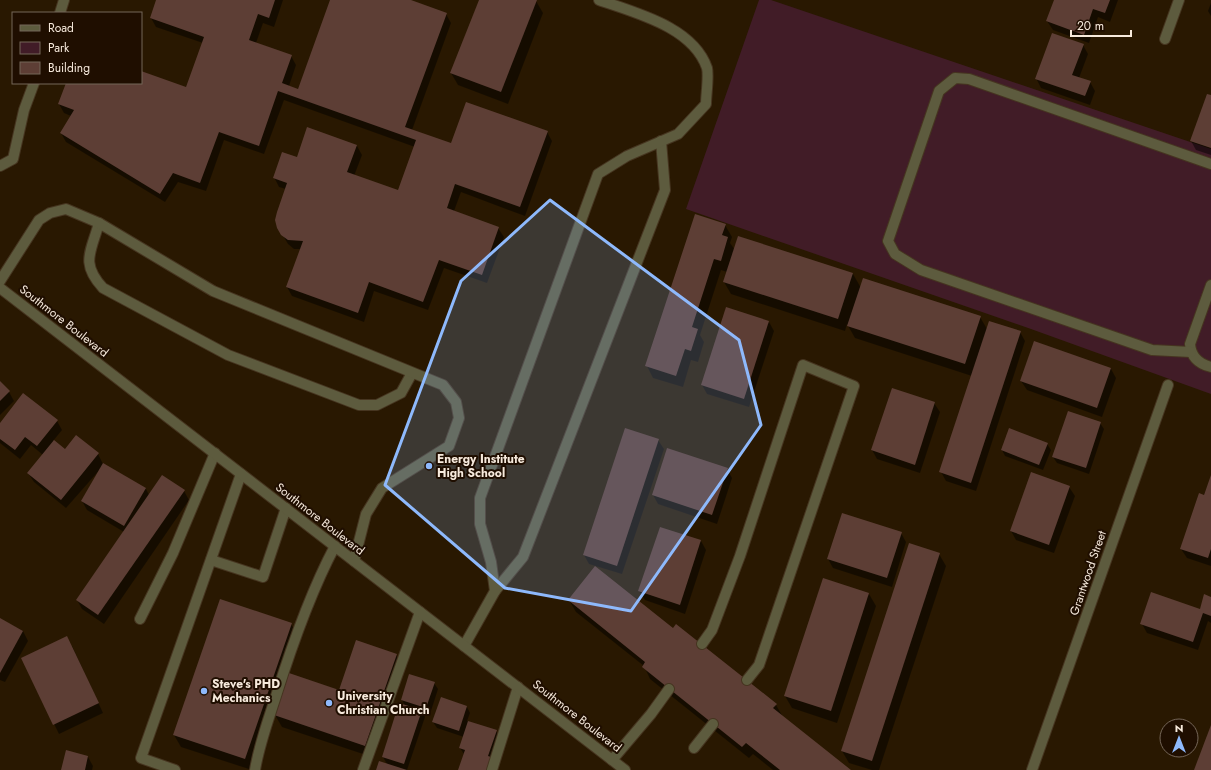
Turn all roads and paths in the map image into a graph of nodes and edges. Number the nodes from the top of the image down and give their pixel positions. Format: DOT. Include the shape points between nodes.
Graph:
graph roads {
  1 [pos="64,0"];
  2 [pos="599,0"];
  3 [pos="1179,0"];
  4 [pos="60,12"];
  5 [pos="1165,39"];
  6 [pos="34,84"];
  7 [pos="661,142"];
  8 [pos="1211,164"];
  9 [pos="0,166"];
  10 [pos="98,224"];
  11 [pos="0,281"];
  12 [pos="1211,285"];
  13 [pos="0,288"];
  14 [pos="1191,352"];
  15 [pos="1211,367"];
  16 [pos="412,373"];
  17 [pos="1168,385"];
  18 [pos="215,453"];
  19 [pos="241,474"];
  20 [pos="286,508"];
  21 [pos="335,546"];
  22 [pos="211,560"];
  23 [pos="354,561"];
  24 [pos="495,591"];
  25 [pos="420,612"];
  26 [pos="140,619"];
  27 [pos="702,644"];
  28 [pos="464,646"];
  29 [pos="747,680"];
  30 [pos="518,687"];
  31 [pos="669,689"];
  32 [pos="711,727"];
  33 [pos="694,748"];
  34 [pos="612,760"];
  35 [pos="175,770"];
  36 [pos="255,770"];
  37 [pos="364,770"];
  38 [pos="492,770"];
  39 [pos="625,770"];
  40 [pos="1032,770"];
  1 -- 4 [label="street"];
  2 -- 7 [label="street" via="658,21 690,41 707,68 706,104 678,134"];
  3 -- 5 [label="street"];
  6 -- 9 [label="street" via="24,110 13,159"];
  7 -- 24 [label="street" via="664,190 523,557"];
  7 -- 24 [label="street" via="627,156 598,174 480,498 480,524 491,562"];
  8 -- 14 [label="street" via="969,79 955,78 939,92 888,241 895,254 921,270 1152,350"];
  10 -- 11 [label="street" via="66,209 50,213 39,220"];
  10 -- 16 [label="street" via="213,291"];
  10 -- 16 [label="street" via="88,264 93,277 103,288 228,356 359,405 377,405 401,392"];
  12 -- 14 [label="street" via="1190,344"];
  13 -- 18 [label="street, Southmore Boulevard"];
  14 -- 15 [label="street" via="1196,360"];
  16 -- 23 [label="street" via="443,385 456,402 459,418 449,446 382,488 366,514"];
  17 -- 40 [label="street, Grantwood Street"];
  18 -- 19 [label="street, Southmore Boulevard"];
  18 -- 26 [label="street" via="173,553"];
  19 -- 20 [label="street, Southmore Boulevard"];
  19 -- 22 [label="street"];
  20 -- 21 [label="street, Southmore Boulevard"];
  20 -- 22 [label="street" via="263,577"];
  21 -- 23 [label="street, Southmore Boulevard"];
  21 -- 36 [label="street" via="321,572 289,655 260,744"];
  22 -- 35 [label="street" via="141,758"];
  23 -- 25 [label="street, Southmore Boulevard"];
  24 -- 28 [label="street"];
  25 -- 28 [label="street, Southmore Boulevard"];
  25 -- 37 [label="street"];
  27 -- 29 [label="street" via="712,630 740,556 803,365 854,386 759,665"];
  28 -- 30 [label="street, Southmore Boulevard"];
  30 -- 34 [label="street, Southmore Boulevard"];
  30 -- 38 [label="street"];
  31 -- 34 [label="street"];
  32 -- 33 [label="street"];
  34 -- 39 [label="street, Southmore Boulevard"];
}
